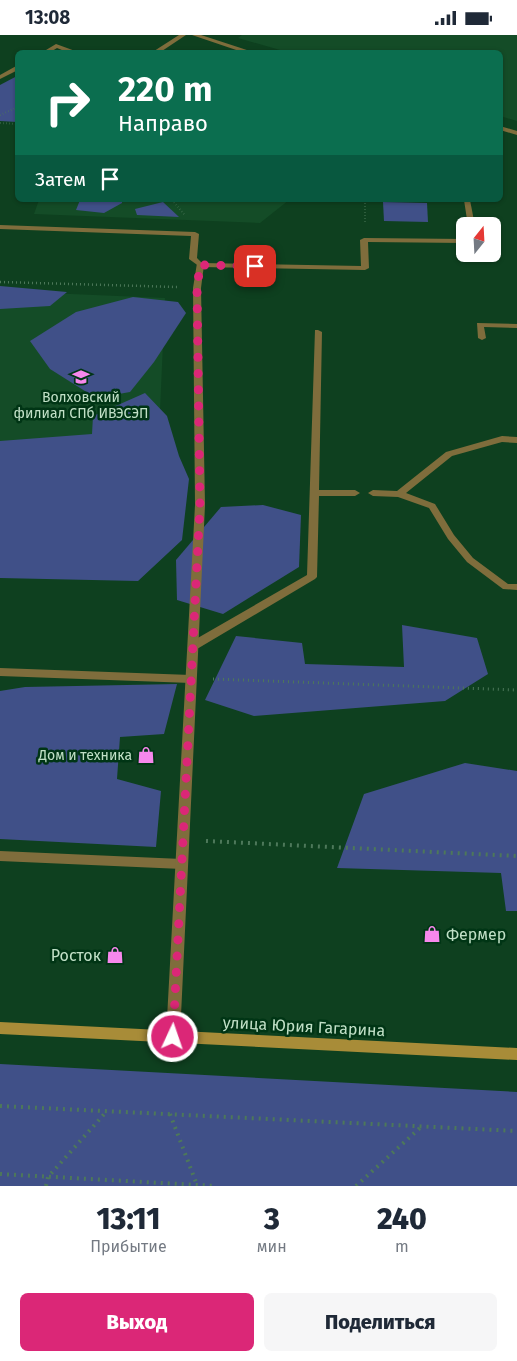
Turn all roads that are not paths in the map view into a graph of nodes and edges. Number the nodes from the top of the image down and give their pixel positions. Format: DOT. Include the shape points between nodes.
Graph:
graph roads {
  1 [pos="184,35"];
  2 [pos="196,35"];
  3 [pos="49,50"];
  4 [pos="67,50"];
  5 [pos="159,50"];
  6 [pos="244,50"];
  7 [pos="15,69"];
  8 [pos="0,77"];
  9 [pos="503,129"];
  10 [pos="517,133"];
  11 [pos="467,202"];
  12 [pos="470,217"];
  13 [pos="0,227"];
  14 [pos="456,241"];
  15 [pos="200,265"];
  16 [pos="517,326"];
  17 [pos="318,332"];
  18 [pos="482,338"];
  19 [pos="517,440"];
  20 [pos="316,493"];
  21 [pos="355,493"];
  22 [pos="373,493"];
  23 [pos="399,494"];
  24 [pos="517,587"];
  25 [pos="193,646"];
  26 [pos="0,672"];
  27 [pos="191,679"];
  28 [pos="0,856"];
  29 [pos="182,864"];
  30 [pos="0,1028"];
  31 [pos="173,1037"];
  32 [pos="517,1054"];
  1 -- 5 [label="street"];
  2 -- 6 [label="street"];
  3 -- 4 [label="street" via="56,46"];
  7 -- 8 [label="street"];
  9 -- 10 [label="street"];
  11 -- 12 [label="street"];
  13 -- 15 [label="street" via="195,234 193,259"];
  14 -- 15 [label="street" via="364,240 365,268"];
  15 -- 25 [label="street" via="197,288 200,505"];
  16 -- 18 [label="street" via="480,325"];
  17 -- 20 [label="street"];
  19 -- 23 [label="street" via="502,439 449,454"];
  20 -- 21 [label="street"];
  20 -- 25 [label="street" via="312,577"];
  22 -- 23 [label="street"];
  23 -- 24 [label="street" via="432,506 470,560 506,587"];
  25 -- 27 [label="street"];
  26 -- 27 [label="street"];
  27 -- 29 [label="street"];
  28 -- 29 [label="street"];
  29 -- 31 [label="street"];
  30 -- 31 [label="main road, улица Юрия Гагарина"];
  31 -- 32 [label="main road, улица Юрия Гагарина"];
}
